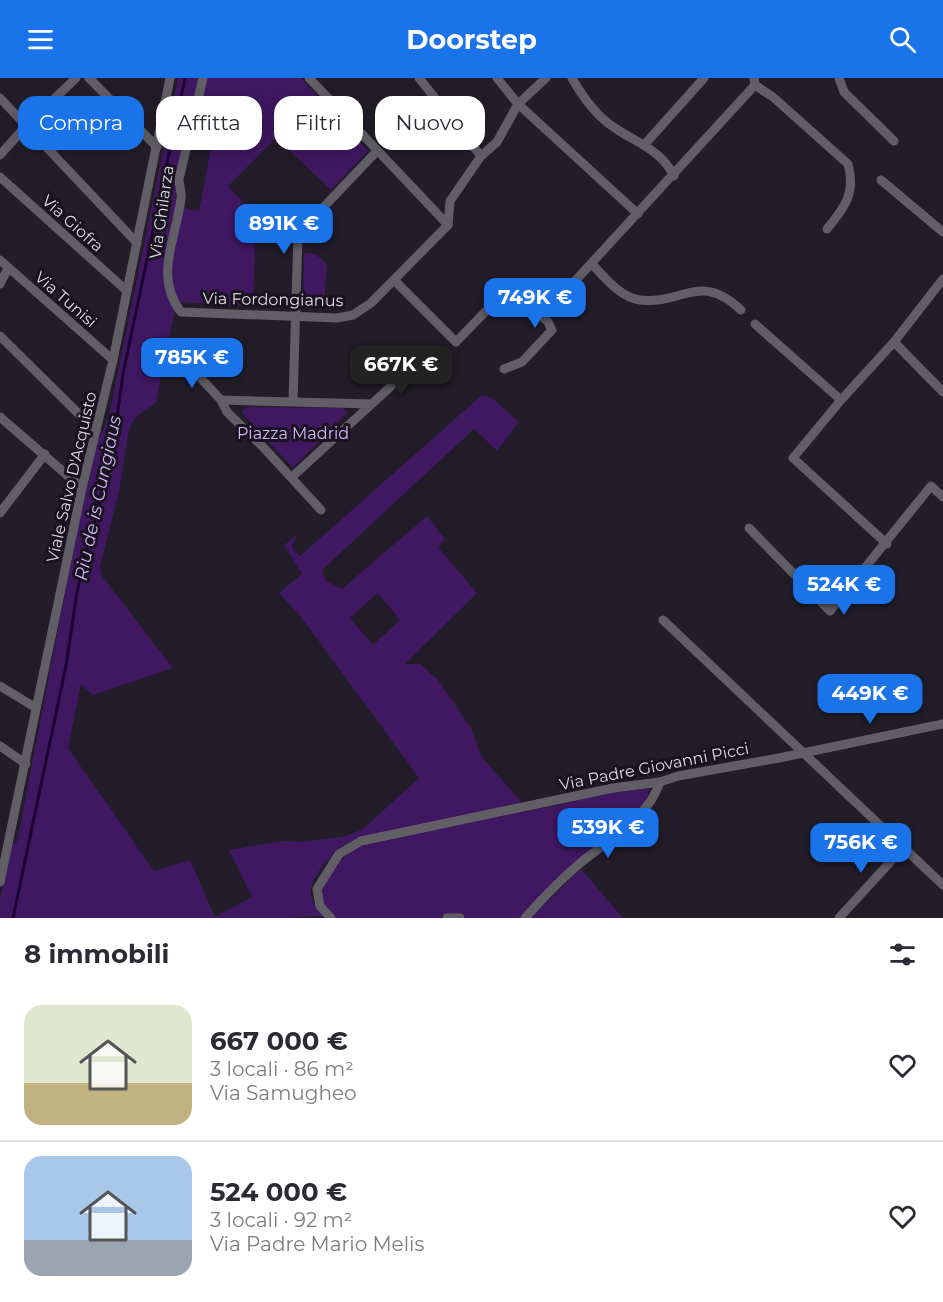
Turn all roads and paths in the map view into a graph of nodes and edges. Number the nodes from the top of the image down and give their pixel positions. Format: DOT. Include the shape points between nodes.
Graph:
graph roads {
  1 [pos="76,78"];
  2 [pos="89,78"];
  3 [pos="170,78"];
  4 [pos="203,78"];
  5 [pos="419,78"];
  6 [pos="497,78"];
  7 [pos="546,78"];
  8 [pos="572,78"];
  9 [pos="704,78"];
  10 [pos="839,78"];
  11 [pos="314,80"];
  12 [pos="755,81"];
  13 [pos="57,96"];
  14 [pos="167,96"];
  15 [pos="0,98"];
  16 [pos="518,104"];
  17 [pos="18,117"];
  18 [pos="18,135"];
  19 [pos="894,141"];
  20 [pos="645,144"];
  21 [pos="156,146"];
  22 [pos="49,150"];
  23 [pos="156,150"];
  24 [pos="377,152"];
  25 [pos="0,154"];
  26 [pos="480,156"];
  27 [pos="674,176"];
  28 [pos="0,177"];
  29 [pos="881,180"];
  30 [pos="638,214"];
  31 [pos="448,225"];
  32 [pos="827,229"];
  33 [pos="943,232"];
  34 [pos="137,243"];
  35 [pos="0,260"];
  36 [pos="592,264"];
  37 [pos="8,268"];
  38 [pos="394,279"];
  39 [pos="943,279"];
  40 [pos="0,284"];
  41 [pos="127,291"];
  42 [pos="741,310"];
  43 [pos="181,312"];
  44 [pos="295,316"];
  45 [pos="542,317"];
  46 [pos="755,324"];
  47 [pos="0,336"];
  48 [pos="894,342"];
  49 [pos="113,360"];
  50 [pos="412,367"];
  51 [pos="504,369"];
  52 [pos="168,370"];
  53 [pos="943,392"];
  54 [pos="221,400"];
  55 [pos="238,400"];
  56 [pos="841,400"];
  57 [pos="293,401"];
  58 [pos="347,403"];
  59 [pos="371,404"];
  60 [pos="231,416"];
  61 [pos="0,417"];
  62 [pos="354,420"];
  63 [pos="96,431"];
  64 [pos="45,454"];
  65 [pos="292,477"];
  66 [pos="82,488"];
  67 [pos="943,497"];
  68 [pos="321,510"];
  69 [pos="0,513"];
  70 [pos="749,528"];
  71 [pos="886,544"];
  72 [pos="663,620"];
  73 [pos="0,686"];
  74 [pos="36,708"];
  75 [pos="943,724"];
  76 [pos="0,746"];
  77 [pos="803,753"];
  78 [pos="26,764"];
  79 [pos="660,782"];
  80 [pos="0,833"];
  81 [pos="8,841"];
  82 [pos="903,848"];
  83 [pos="0,882"];
  84 [pos="943,885"];
  85 [pos="331,918"];
  86 [pos="447,918"];
  87 [pos="460,918"];
  88 [pos="525,918"];
  89 [pos="839,918"];
  1 -- 13 [label="street"];
  2 -- 21 [label="street"];
  3 -- 14 [label="street, Viale Salvo D'Acquisto"];
  4 -- 43 [label="street, Via Ghilarza" via="179,179 181,196 166,282 168,293"];
  5 -- 26 [label="street"];
  6 -- 16 [label="street"];
  7 -- 16 [label="street"];
  8 -- 20 [label="street" via="611,126"];
  9 -- 20 [label="street"];
  10 -- 19 [label="street" via="844,92"];
  11 -- 24 [label="street"];
  12 -- 27 [label="street"];
  12 -- 32 [label="street" via="848,164 852,179 848,203"];
  15 -- 17 [label="street"];
  16 -- 26 [label="street" via="497,142"];
  16 -- 30 [label="street"];
  18 -- 25 [label="street"];
  20 -- 27 [label="street"];
  22 -- 34 [label="street"];
  23 -- 34 [label="street, Viale Salvo D'Acquisto"];
  24 -- 31 [label="street"];
  24 -- 44 [label="street" via="298,234"];
  26 -- 31 [label="street" via="450,201"];
  27 -- 30 [label="street"];
  28 -- 41 [label="street, Via Giofra"];
  29 -- 33 [label="street"];
  30 -- 36 [label="street"];
  31 -- 38 [label="street, Via Fordongianus"];
  34 -- 41 [label="street, Viale Salvo D'Acquisto"];
  35 -- 37 [label="street, Via Tunisi"];
  36 -- 42 [label="street" via="612,285 638,300 707,291 726,296"];
  36 -- 45 [label="street"];
  37 -- 40 [label="street"];
  37 -- 49 [label="street, Via Tunisi"];
  38 -- 44 [label="street, Via Fordongianus" via="353,315"];
  38 -- 45 [label="street" via="456,342 510,286"];
  39 -- 48 [label="street"];
  41 -- 49 [label="street, Viale Salvo D'Acquisto"];
  43 -- 44 [label="street, Via Fordongianus"];
  44 -- 57 [label="street"];
  45 -- 51 [label="street" via="552,330 522,362"];
  46 -- 56 [label="street"];
  47 -- 63 [label="street"];
  48 -- 53 [label="street"];
  48 -- 56 [label="street"];
  49 -- 63 [label="street, Viale Salvo D'Acquisto"];
  50 -- 59 [label="street"];
  52 -- 54 [label="street" via="194,371"];
  54 -- 55 [label="street"];
  54 -- 60 [label="street"];
  55 -- 57 [label="street"];
  55 -- 60 [label="street"];
  56 -- 71 [label="street" via="793,458"];
  57 -- 58 [label="street"];
  58 -- 59 [label="street"];
  58 -- 62 [label="street"];
  59 -- 62 [label="street"];
  60 -- 65 [label="street"];
  61 -- 64 [label="street"];
  62 -- 65 [label="street"];
  63 -- 66 [label="street, Viale Salvo D'Acquisto"];
  64 -- 66 [label="street"];
  64 -- 69 [label="street"];
  65 -- 68 [label="street"];
  66 -- 74 [label="street, Viale Salvo D'Acquisto"];
  67 -- 71 [label="street" via="931,486"];
  70 -- 71 [label="street" via="830,611"];
  72 -- 77 [label="street"];
  73 -- 74 [label="street"];
  74 -- 78 [label="street, Viale Salvo D'Acquisto"];
  75 -- 77 [label="street, Via Padre Giovanni Picci"];
  76 -- 78 [label="street"];
  77 -- 79 [label="street, Via Padre Giovanni Picci"];
  77 -- 82 [label="street"];
  78 -- 81 [label="street, Viale Salvo D'Acquisto"];
  79 -- 85 [label="street, Via Padre Giovanni Picci" via="613,788 361,841 339,854 317,889 320,906"];
  79 -- 88 [label="street" via="643,812 582,861"];
  80 -- 81 [label="street"];
  81 -- 83 [label="street, Viale Salvo D'Acquisto"];
  82 -- 84 [label="street"];
  82 -- 89 [label="street"];
  86 -- 87 [label="street"];
}
